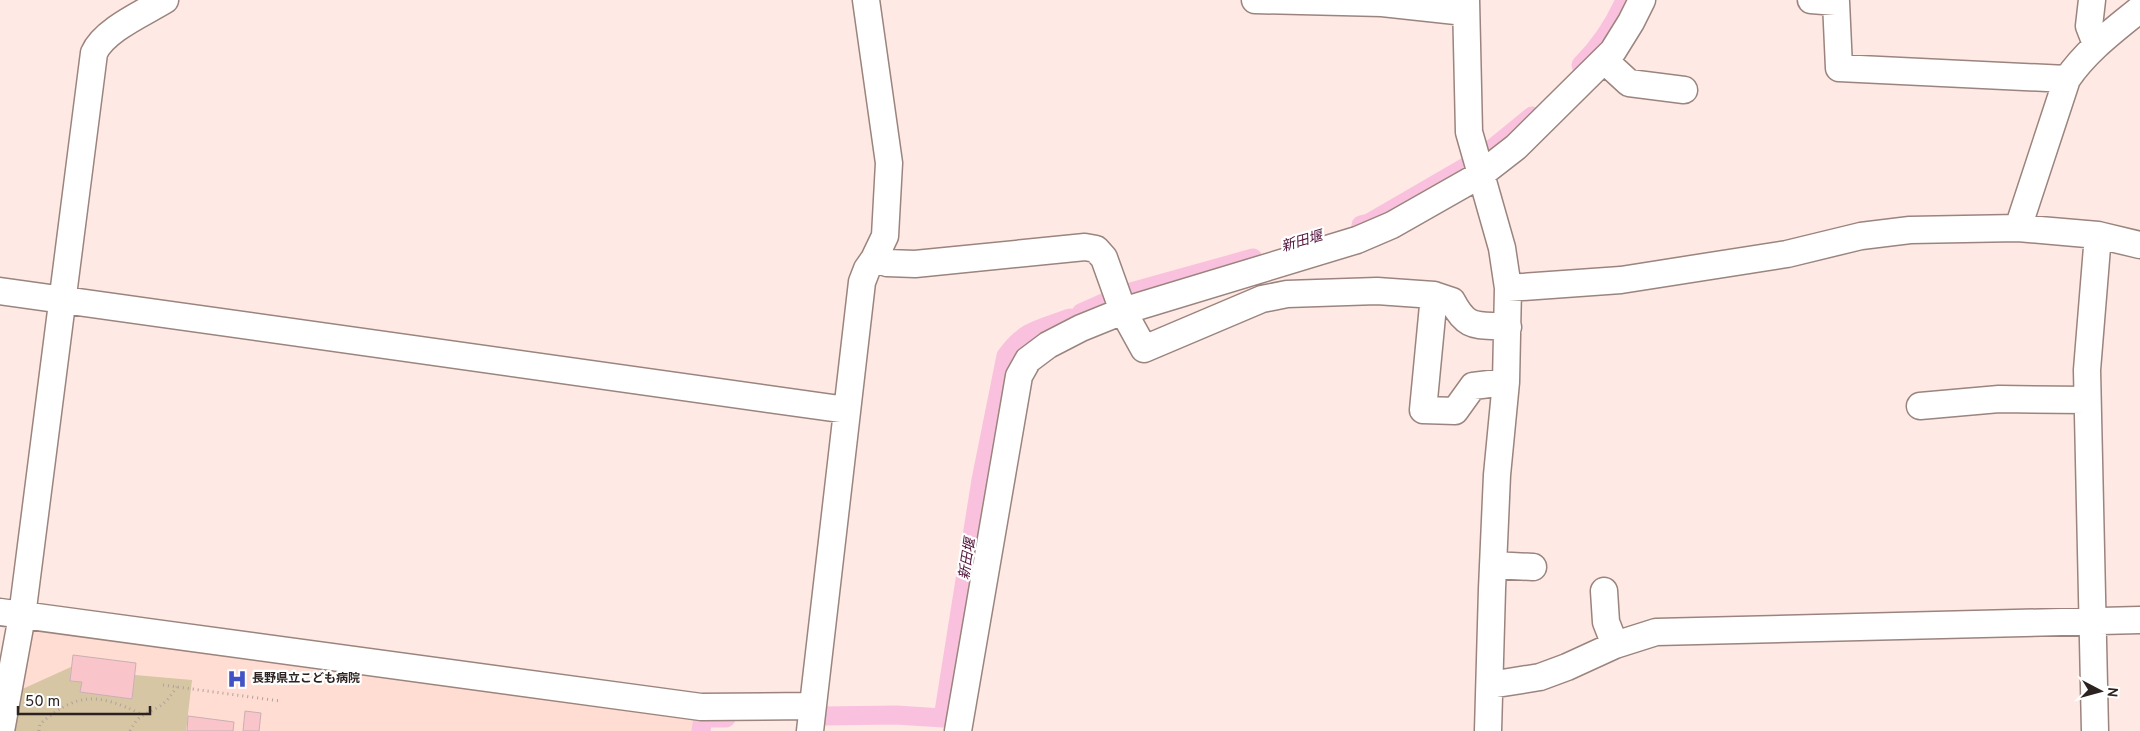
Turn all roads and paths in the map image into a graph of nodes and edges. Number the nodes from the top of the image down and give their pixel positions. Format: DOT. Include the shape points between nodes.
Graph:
graph roads {
  1 [pos="165,0"];
  2 [pos="866,0"];
  3 [pos="1254,0"];
  4 [pos="1642,0"];
  5 [pos="1811,0"];
  6 [pos="2092,0"];
  7 [pos="1466,6"];
  8 [pos="2140,9"];
  9 [pos="2096,44"];
  10 [pos="1604,60"];
  11 [pos="2067,79"];
  12 [pos="1684,90"];
  13 [pos="1480,175"];
  14 [pos="2018,228"];
  15 [pos="2098,235"];
  16 [pos="2140,244"];
  17 [pos="874,259"];
  18 [pos="1508,288"];
  19 [pos="0,291"];
  20 [pos="1434,295"];
  21 [pos="62,300"];
  22 [pos="1123,311"];
  23 [pos="1508,327"];
  24 [pos="1506,382"];
  25 [pos="2086,400"];
  26 [pos="1920,406"];
  27 [pos="847,410"];
  28 [pos="1493,565"];
  29 [pos="1533,567"];
  30 [pos="1604,591"];
  31 [pos="11,614"];
  32 [pos="2140,620"];
  33 [pos="2092,621"];
  34 [pos="1614,644"];
  35 [pos="164,685"];
  36 [pos="1490,685"];
  37 [pos="177,687"];
  38 [pos="280,701"];
  39 [pos="142,714"];
  40 [pos="811,718"];
  41 [pos="1,731"];
  42 [pos="39,731"];
  43 [pos="130,731"];
  44 [pos="958,731"];
  45 [pos="1488,731"];
  46 [pos="2095,731"];
  1 -- 21 [label="street" via="108,35 94,53"];
  2 -- 17 [label="street" via="889,163 885,236"];
  3 -- 7 [label="street"];
  4 -- 10 [label="street" via="1613,51"];
  5 -- 11 [label="street" via="1836,2 1839,68"];
  6 -- 9 [label="street" via="2088,26"];
  7 -- 13 [label="street" via="1469,132"];
  8 -- 9 [label="street"];
  9 -- 11 [label="street"];
  10 -- 12 [label="street" via="1629,83"];
  10 -- 13 [label="street" via="1516,147"];
  11 -- 14 [label="street"];
  13 -- 18 [label="street" via="1502,248"];
  13 -- 22 [label="street" via="1392,225 1357,240"];
  14 -- 15 [label="street"];
  14 -- 18 [label="street" via="1910,230 1860,236 1787,254 1621,280"];
  15 -- 16 [label="street"];
  15 -- 25 [label="street"];
  17 -- 22 [label="street" via="915,264 1085,247 1096,249 1104,258"];
  17 -- 27 [label="street" via="862,282"];
  18 -- 23 [label="street"];
  19 -- 21 [label="street"];
  20 -- 22 [label="street" via="1345,290 1287,294 1262,299 1144,349"];
  20 -- 23 [label="street" via="1452,301 1460,317 1468,323"];
  20 -- 24 [label="street" via="1423,410 1455,411 1473,386"];
  21 -- 27 [label="street"];
  21 -- 31 [label="street"];
  22 -- 44 [label="street" via="1048,345 1028,360 1019,376"];
  23 -- 24 [label="street"];
  24 -- 28 [label="street"];
  25 -- 26 [label="street" via="1999,399"];
  25 -- 33 [label="street"];
  27 -- 40 [label="street"];
  28 -- 29 [label="street"];
  28 -- 36 [label="street"];
  30 -- 34 [label="street" via="1606,622"];
  31 -- 40 [label="street" via="701,707"];
  31 -- 41 [label="street"];
  32 -- 33 [label="street"];
  33 -- 34 [label="street" via="1676,630"];
  33 -- 46 [label="street"];
  34 -- 36 [label="street" via="1540,677"];
  35 -- 37 [label="path"];
  36 -- 45 [label="street"];
  37 -- 38 [label="path"];
  37 -- 39 [label="path" via="158,708"];
  39 -- 42 [label="path" via="112,702 81,699 49,716 40,724"];
  39 -- 43 [label="path"];
}
